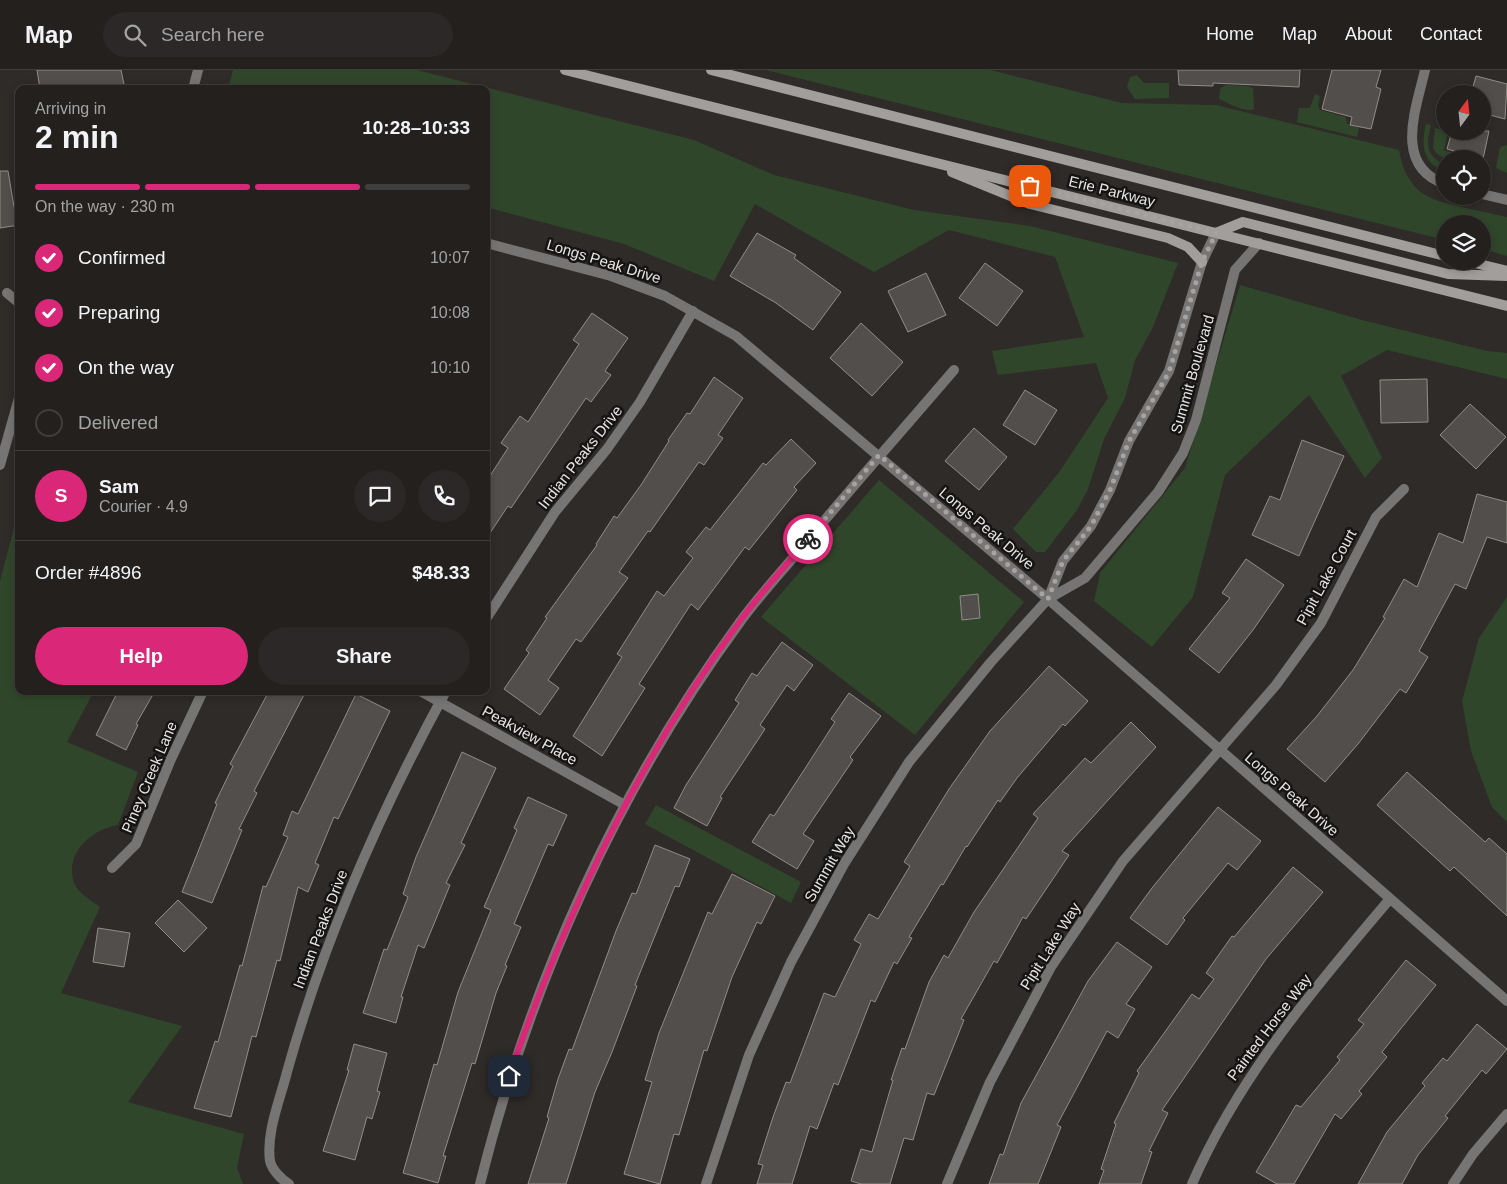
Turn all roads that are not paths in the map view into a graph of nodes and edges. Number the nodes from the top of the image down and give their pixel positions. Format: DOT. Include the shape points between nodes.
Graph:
graph roads {
  1 [pos="198,70"];
  2 [pos="565,70"];
  3 [pos="712,70"];
  4 [pos="1425,70"];
  5 [pos="194,85"];
  6 [pos="918,158"];
  7 [pos="1436,180"];
  8 [pos="1491,196"];
  9 [pos="1507,200"];
  10 [pos="1216,233"];
  11 [pos="490,244"];
  12 [pos="1259,244"];
  13 [pos="1436,254"];
  14 [pos="1202,262"];
  15 [pos="1491,267"];
  16 [pos="1507,271"];
  17 [pos="1507,276"];
  18 [pos="7,293"];
  19 [pos="15,300"];
  20 [pos="1507,306"];
  21 [pos="693,311"];
  22 [pos="954,370"];
  23 [pos="15,412"];
  24 [pos="879,455"];
  25 [pos="0,465"];
  26 [pos="1404,489"];
  27 [pos="1048,599"];
  28 [pos="490,613"];
  29 [pos="201,695"];
  30 [pos="427,695"];
  31 [pos="444,695"];
  32 [pos="440,702"];
  33 [pos="1221,751"];
  34 [pos="625,806"];
  35 [pos="112,868"];
  36 [pos="1389,900"];
  37 [pos="1507,1001"];
  38 [pos="1507,1114"];
  39 [pos="289,1184"];
  40 [pos="480,1184"];
  41 [pos="706,1184"];
  42 [pos="947,1184"];
  43 [pos="1192,1184"];
  44 [pos="1453,1184"];
  1 -- 5 [label="street"];
  2 -- 6 [label="main road, Erie Parkway"];
  3 -- 13 [label="main road, Erie Parkway"];
  4 -- 7 [label="street" via="1414,116 1413,154"];
  6 -- 10 [label="main road, Erie Parkway"];
  6 -- 14 [label="main road" via="1030,204 1168,238 1188,247"];
  8 -- 9 [label="street"];
  10 -- 12 [label="main road, Erie Parkway"];
  10 -- 14 [label="street, Summit Boulevard"];
  10 -- 17 [label="main road" via="1243,222 1448,274"];
  11 -- 21 [label="street, Longs Peak Drive" via="610,276 666,296"];
  12 -- 20 [label="main road, Erie Parkway"];
  12 -- 27 [label="street, Summit Boulevard" via="1235,270 1209,376 1183,454 1158,492 1084,578"];
  14 -- 27 [label="street, Summit Boulevard" via="1169,372 1129,441 1110,490 1091,526 1063,561"];
  15 -- 16 [label="main road"];
  18 -- 19 [label="street"];
  21 -- 24 [label="street, Longs Peak Drive" via="736,336"];
  21 -- 28 [label="street, Indian Peaks Drive" via="640,402 607,449 555,512"];
  22 -- 24 [label="street"];
  23 -- 25 [label="street"];
  24 -- 27 [label="street, Longs Peak Drive"];
  24 -- 34 [label="street" via="741,620 693,691"];
  26 -- 33 [label="street, Pipit Lake Court" via="1376,517 1321,623 1276,685"];
  27 -- 33 [label="street, Longs Peak Drive"];
  27 -- 41 [label="street, Summit Way" via="990,662 909,762 844,864 791,962 749,1055"];
  29 -- 35 [label="street, Piney Creek Lane" via="136,844"];
  30 -- 32 [label="street, Peakview Place"];
  31 -- 32 [label="street, Indian Peaks Drive"];
  32 -- 34 [label="street, Peakview Place"];
  32 -- 39 [label="street, Indian Peaks Drive" via="416,747 330,937 297,1038 271,1131 270,1163 282,1180"];
  33 -- 36 [label="street, Longs Peak Drive"];
  33 -- 42 [label="street, Pipit Lake Way" via="1123,861 1051,967 990,1082"];
  34 -- 40 [label="street" via="588,877 525,1030 504,1091"];
  36 -- 37 [label="street, Longs Peak Drive"];
  36 -- 43 [label="street, Painted Horse Way" via="1286,1026 1244,1084 1202,1159"];
  38 -- 44 [label="street"];
}
